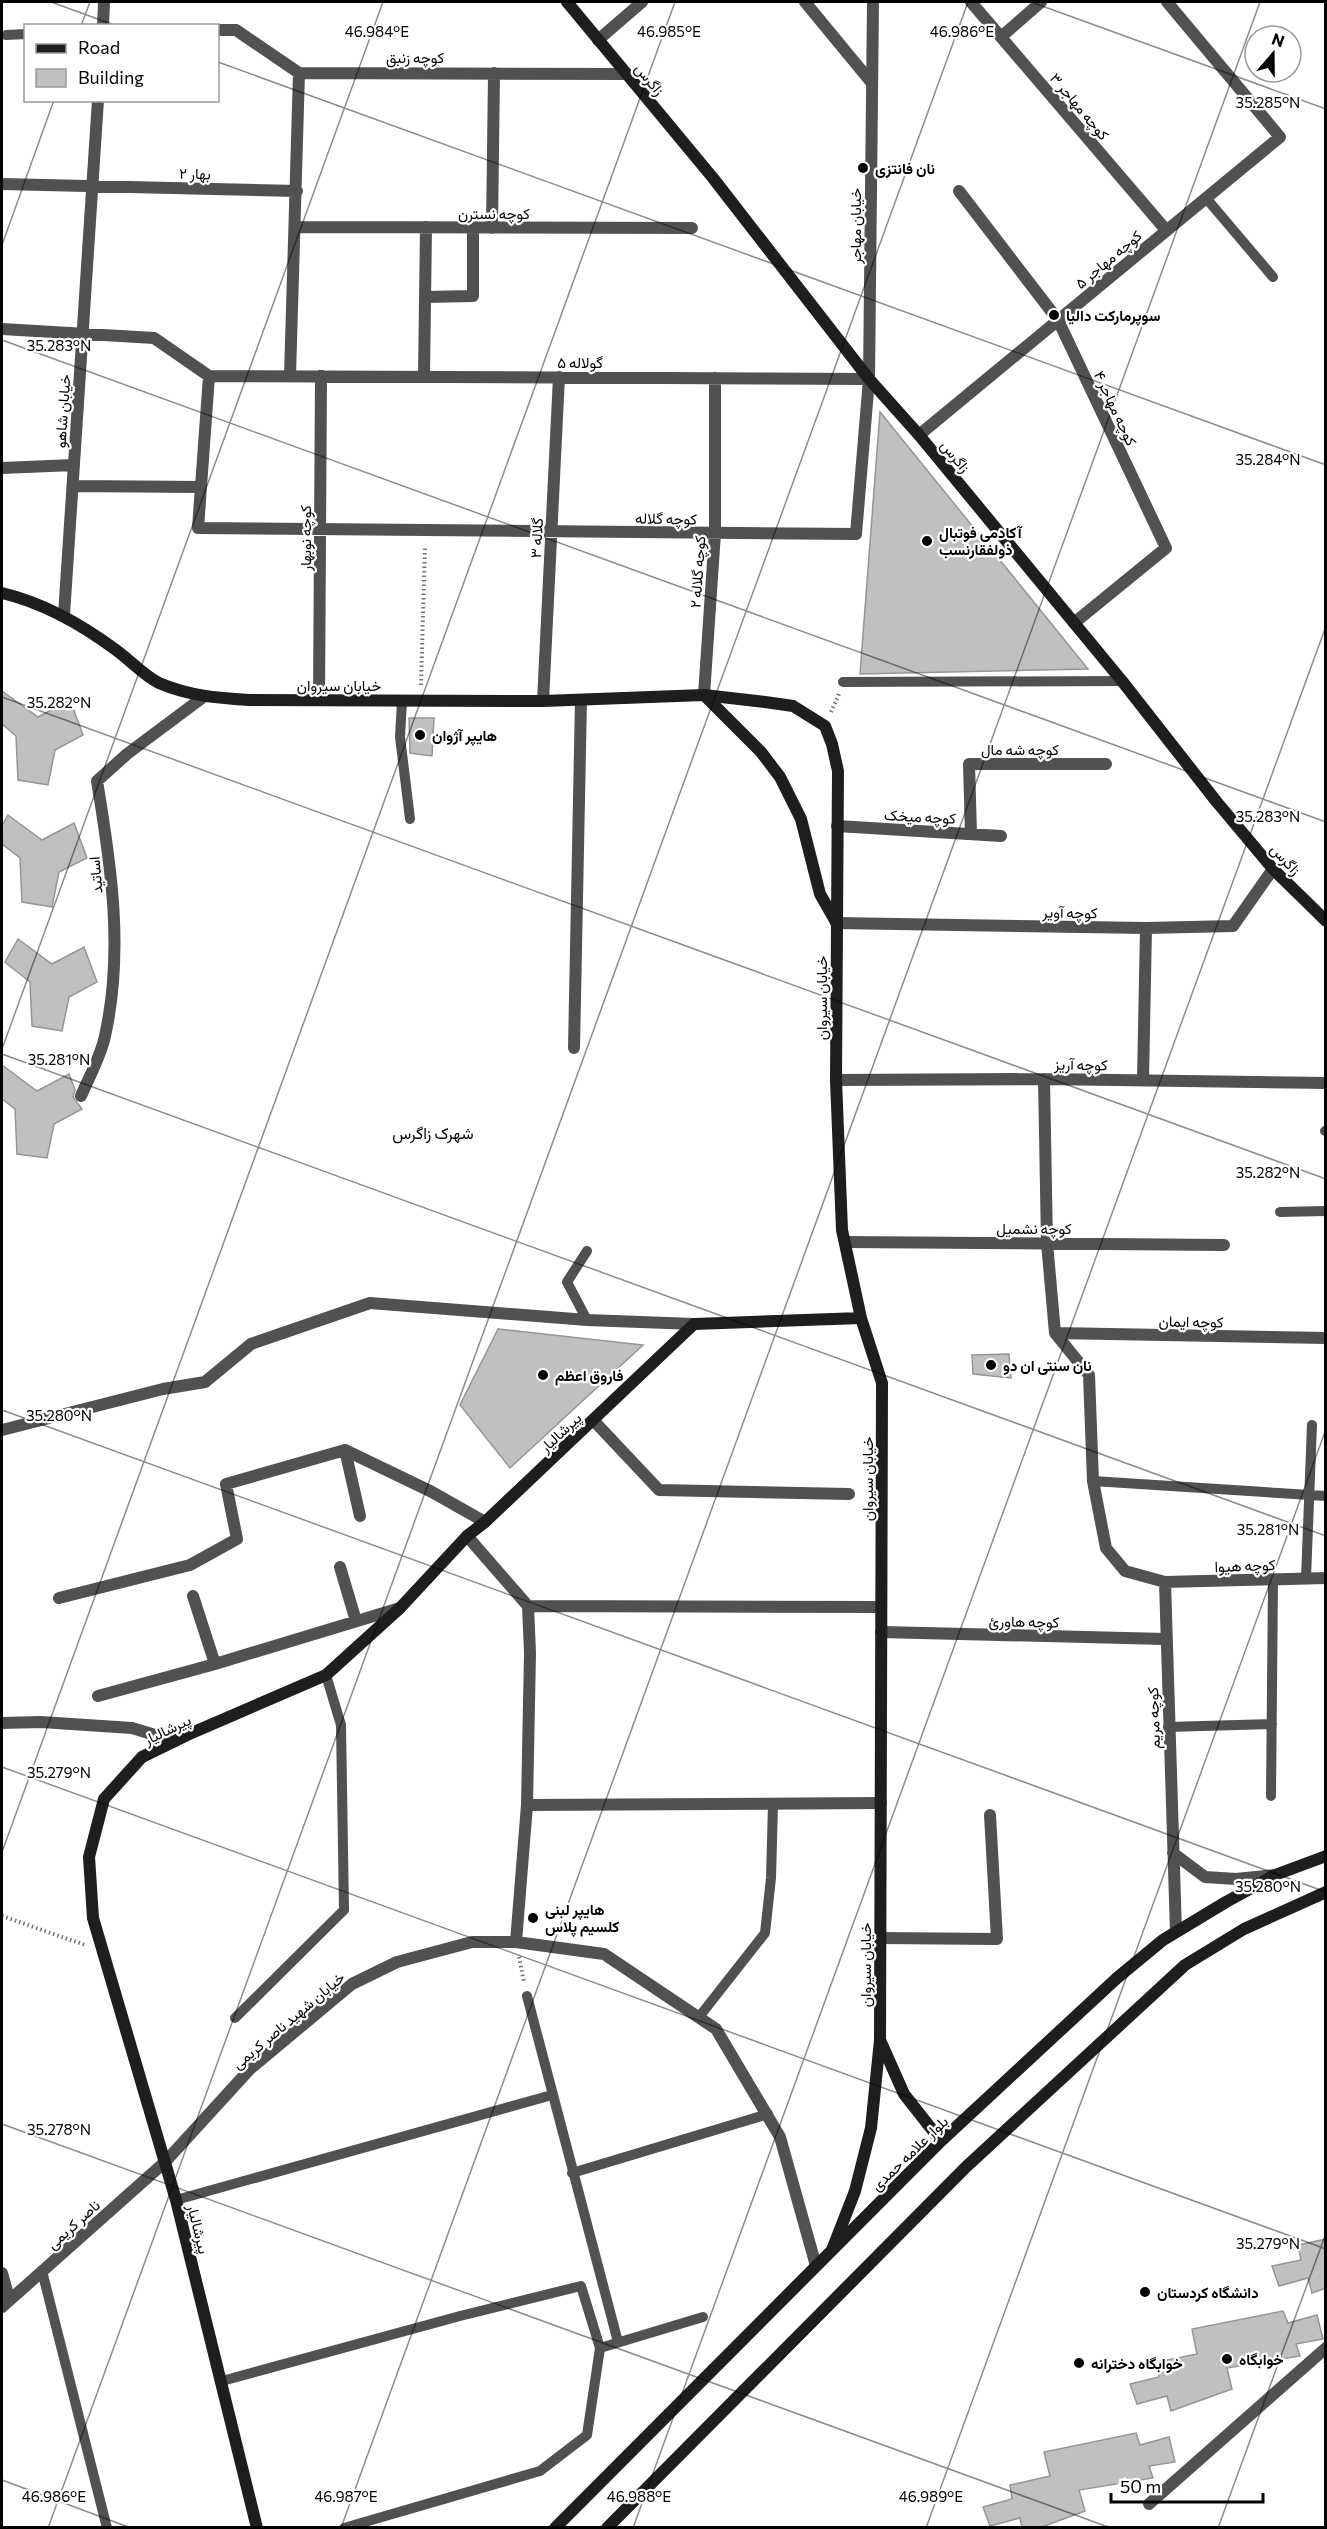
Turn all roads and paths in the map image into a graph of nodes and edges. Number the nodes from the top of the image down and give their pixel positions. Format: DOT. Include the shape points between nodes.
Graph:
graph roads {
  1 [pos="104,2"];
  2 [pos="642,2"];
  3 [pos="805,2"];
  4 [pos="873,2"];
  5 [pos="971,2"];
  6 [pos="1041,2"];
  7 [pos="1167,2"];
  8 [pos="568,3"];
  9 [pos="103,24"];
  10 [pos="219,30"];
  11 [pos="24,34"];
  12 [pos="6,35"];
  13 [pos="1001,37"];
  14 [pos="598,40"];
  15 [pos="299,73"];
  16 [pos="494,73"];
  17 [pos="626,74"];
  18 [pos="871,82"];
  19 [pos="98,102"];
  20 [pos="2,183"];
  21 [pos="92,186"];
  22 [pos="297,191"];
  23 [pos="959,191"];
  24 [pos="1206,198"];
  25 [pos="296,227"];
  26 [pos="426,227"];
  27 [pos="473,228"];
  28 [pos="492,228"];
  29 [pos="693,228"];
  30 [pos="1166,231"];
  31 [pos="1274,277"];
  32 [pos="425,297"];
  33 [pos="1058,320"];
  34 [pos="2,329"];
  35 [pos="82,334"];
  36 [pos="209,376"];
  37 [pos="290,376"];
  38 [pos="321,376"];
  39 [pos="424,376"];
  40 [pos="559,377"];
  41 [pos="715,378"];
  42 [pos="869,379"];
  43 [pos="918,435"];
  44 [pos="74,465"];
  45 [pos="2,468"];
  46 [pos="73,486"];
  47 [pos="201,487"];
  48 [pos="320,529"];
  49 [pos="425,530"];
  50 [pos="551,531"];
  51 [pos="715,533"];
  52 [pos="2,593"];
  53 [pos="64,615"];
  54 [pos="1074,623"];
  55 [pos="1122,681"];
  56 [pos="843,682"];
  57 [pos="704,695"];
  58 [pos="202,698"];
  59 [pos="319,700"];
  60 [pos="421,700"];
  61 [pos="581,700"];
  62 [pos="402,701"];
  63 [pos="543,701"];
  64 [pos="825,726"];
  65 [pos="1106,764"];
  66 [pos="410,819"];
  67 [pos="837,826"];
  68 [pos="970,834"];
  69 [pos="1001,836"];
  70 [pos="1273,869"];
  71 [pos="1326,921"];
  72 [pos="836,923"];
  73 [pos="1146,928"];
  74 [pos="574,1048"];
  75 [pos="1044,1078"];
  76 [pos="836,1080"];
  77 [pos="1143,1080"];
  78 [pos="1326,1083"];
  79 [pos="81,1096"];
  80 [pos="1326,1211"];
  81 [pos="1280,1212"];
  82 [pos="845,1242"];
  83 [pos="1047,1243"];
  84 [pos="1224,1245"];
  85 [pos="587,1251"];
  86 [pos="861,1318"];
  87 [pos="587,1320"];
  88 [pos="694,1324"];
  89 [pos="1055,1333"];
  90 [pos="1326,1338"];
  91 [pos="594,1421"];
  92 [pos="1312,1425"];
  93 [pos="2,1430"];
  94 [pos="345,1450"];
  95 [pos="1093,1481"];
  96 [pos="849,1494"];
  97 [pos="1309,1495"];
  98 [pos="1326,1496"];
  99 [pos="360,1516"];
  100 [pos="486,1522"];
  101 [pos="467,1536"];
  102 [pos="340,1567"];
  103 [pos="1306,1578"];
  104 [pos="1326,1578"];
  105 [pos="1273,1579"];
  106 [pos="1165,1582"];
  107 [pos="193,1596"];
  108 [pos="59,1598"];
  109 [pos="528,1606"];
  110 [pos="881,1607"];
  111 [pos="400,1608"];
  112 [pos="356,1621"];
  113 [pos="881,1632"];
  114 [pos="1165,1639"];
  115 [pos="215,1664"];
  116 [pos="326,1675"];
  117 [pos="98,1696"];
  118 [pos="2,1724"];
  119 [pos="1272,1724"];
  120 [pos="1168,1727"];
  121 [pos="175,1741"];
  122 [pos="1271,1796"];
  123 [pos="881,1803"];
  124 [pos="773,1804"];
  125 [pos="527,1805"];
  126 [pos="990,1815"];
  127 [pos="1173,1853"];
  128 [pos="1326,1856"];
  129 [pos="1275,1875"];
  130 [pos="1326,1892"];
  131 [pos="2,1916"];
  132 [pos="1176,1932"];
  133 [pos="880,1938"];
  134 [pos="516,1942"];
  135 [pos="103,1950"];
  136 [pos="527,1996"];
  137 [pos="699,2017"];
  138 [pos="235,2018"];
  139 [pos="880,2040"];
  140 [pos="552,2095"];
  141 [pos="768,2114"];
  142 [pos="940,2141"];
  143 [pos="165,2162"];
  144 [pos="572,2173"];
  145 [pos="176,2200"];
  146 [pos="832,2250"];
  147 [pos="816,2266"];
  148 [pos="42,2271"];
  149 [pos="2,2273"];
  150 [pos="5,2303"];
  151 [pos="703,2317"];
  152 [pos="618,2342"];
  153 [pos="600,2348"];
  154 [pos="1326,2348"];
  155 [pos="222,2381"];
  156 [pos="1149,2504"];
  157 [pos="107,2528"];
  158 [pos="257,2528"];
  159 [pos="344,2528"];
  160 [pos="555,2528"];
  161 [pos="607,2528"];
  1 -- 9 [label="street"];
  2 -- 14 [label="street"];
  3 -- 18 [label="street"];
  4 -- 18 [label="street, خیابان مهاجر"];
  5 -- 13 [label="street, کوچه مهاجر ۳"];
  6 -- 13 [label="street"];
  7 -- 24 [label="street, کوچه مهاجر ۵" via="1280,137"];
  8 -- 14 [label="street, زاگرس"];
  10 -- 15 [label="street" via="236,30"];
  11 -- 12 [label="lane"];
  13 -- 30 [label="street, کوچه مهاجر ۳"];
  14 -- 17 [label="street, زاگرس"];
  15 -- 16 [label="street, کوچه زنبق"];
  15 -- 22 [label="street"];
  16 -- 17 [label="street, کوچه زنبق"];
  16 -- 28 [label="street"];
  17 -- 42 [label="street, زاگرس" via="713,178"];
  18 -- 42 [label="street, خیابان مهاجر"];
  19 -- 21 [label="street, خیابان شاهو"];
  20 -- 21 [label="street, بهار ۲"];
  21 -- 22 [label="street, بهار ۲"];
  21 -- 35 [label="street, خیابان شاهو"];
  22 -- 25 [label="street"];
  23 -- 33 [label="street, کوچه مهاجر ۴"];
  24 -- 30 [label="street, کوچه مهاجر ۵"];
  24 -- 31 [label="lane"];
  25 -- 26 [label="street, کوچه نسترن"];
  25 -- 37 [label="street"];
  26 -- 27 [label="street, کوچه نسترن"];
  26 -- 32 [label="street"];
  27 -- 28 [label="street, کوچه نسترن"];
  27 -- 32 [label="street" via="473,296"];
  28 -- 29 [label="street, کوچه نسترن"];
  30 -- 33 [label="street, کوچه مهاجر ۵"];
  32 -- 39 [label="street"];
  33 -- 43 [label="street, کوچه مهاجر ۵"];
  33 -- 54 [label="street, کوچه مهاجر ۴" via="1166,548"];
  34 -- 35 [label="street"];
  35 -- 36 [label="street" via="154,338"];
  35 -- 44 [label="street, خیابان شاهو"];
  36 -- 37 [label="street, گولاله ۵"];
  36 -- 47 [label="street"];
  37 -- 38 [label="street, گولاله ۵"];
  38 -- 39 [label="street, گولاله ۵"];
  38 -- 48 [label="street, کوچه نوبهار"];
  39 -- 40 [label="street, گولاله ۵"];
  40 -- 41 [label="street, گولاله ۵"];
  40 -- 50 [label="street, گلاله ۳"];
  41 -- 42 [label="street, گولاله ۵"];
  41 -- 51 [label="street, کوچه گلاله ۲"];
  42 -- 43 [label="street, زاگرس"];
  42 -- 51 [label="street, کوچه گلاله" via="856,534"];
  43 -- 54 [label="street, زاگرس"];
  44 -- 45 [label="street"];
  44 -- 46 [label="street, خیابان شاهو"];
  46 -- 47 [label="street"];
  46 -- 53 [label="street, خیابان شاهو"];
  47 -- 48 [label="street, کوچه گلاله" via="198,528"];
  48 -- 49 [label="street, کوچه گلاله"];
  48 -- 59 [label="street, کوچه نوبهار"];
  49 -- 50 [label="street, کوچه گلاله"];
  49 -- 60 [label="path"];
  50 -- 51 [label="street, کوچه گلاله"];
  50 -- 63 [label="street, گلاله ۳"];
  51 -- 57 [label="street, کوچه گلاله ۲"];
  52 -- 53 [label="street, خیابان سیروان"];
  53 -- 58 [label="street, خیابان سیروان" via="158,683"];
  54 -- 55 [label="street, زاگرس"];
  55 -- 56 [label="lane"];
  55 -- 70 [label="street, زاگرس"];
  56 -- 64 [label="path"];
  57 -- 61 [label="street, خیابان سیروان"];
  57 -- 64 [label="street, خیابان سیروان" via="793,706"];
  57 -- 72 [label="street, خیابان سیروان" via="761,752 780,777 801,819 820,894"];
  58 -- 59 [label="street, خیابان سیروان"];
  58 -- 79 [label="street, اساتید" via="97,781 111,867 115,972 105,1038"];
  59 -- 62 [label="street, خیابان سیروان"];
  60 -- 62 [label="street, خیابان سیروان"];
  60 -- 63 [label="street, خیابان سیروان"];
  61 -- 63 [label="street, خیابان سیروان"];
  61 -- 74 [label="street"];
  62 -- 66 [label="lane" via="400,737"];
  64 -- 67 [label="street, خیابان سیروان" via="838,771"];
  65 -- 68 [label="street, کوچه شه مال" via="969,764"];
  67 -- 68 [label="street, کوچه میخک"];
  67 -- 72 [label="street, خیابان سیروان"];
  68 -- 69 [label="street, کوچه میخک"];
  70 -- 71 [label="street, زاگرس"];
  70 -- 73 [label="street, کوچه آویر" via="1233,926"];
  72 -- 73 [label="street, کوچه آویر"];
  72 -- 76 [label="street, خیابان سیروان"];
  73 -- 77 [label="street"];
  75 -- 76 [label="street, کوچه آریز"];
  75 -- 77 [label="street, کوچه آریز"];
  75 -- 83 [label="street"];
  76 -- 82 [label="street, خیابان سیروان"];
  77 -- 78 [label="street, کوچه آریز"];
  80 -- 81 [label="lane"];
  82 -- 83 [label="street, کوچه نشمیل"];
  82 -- 86 [label="street, خیابان سیروان"];
  83 -- 84 [label="street, کوچه نشمیل"];
  83 -- 89 [label="street"];
  85 -- 87 [label="lane" via="567,1282"];
  86 -- 88 [label="street"];
  86 -- 110 [label="street, خیابان سیروان" via="882,1383"];
  87 -- 88 [label="street"];
  87 -- 93 [label="street" via="370,1303 251,1344 206,1382 163,1389"];
  88 -- 91 [label="street, پیرشالیار"];
  89 -- 90 [label="street, کوچه ایمان"];
  89 -- 95 [label="street, کوچه هیوا" via="1089,1375"];
  91 -- 96 [label="street" via="659,1490"];
  91 -- 100 [label="street, پیرشالیار"];
  92 -- 97 [label="lane"];
  94 -- 99 [label="street"];
  94 -- 100 [label="street"];
  94 -- 108 [label="street" via="226,1484 237,1539 190,1565"];
  95 -- 97 [label="lane"];
  95 -- 106 [label="street, کوچه هیوا" via="1106,1548 1125,1571"];
  97 -- 98 [label="lane"];
  97 -- 103 [label="lane"];
  100 -- 101 [label="street, پیرشالیار"];
  101 -- 109 [label="street"];
  101 -- 111 [label="street, پیرشالیار"];
  102 -- 112 [label="street"];
  103 -- 104 [label="street, کوچه هیوا"];
  103 -- 105 [label="street, کوچه هیوا"];
  105 -- 106 [label="street, کوچه هیوا"];
  105 -- 119 [label="lane"];
  106 -- 114 [label="street, کوچه مریم"];
  107 -- 115 [label="street"];
  109 -- 110 [label="street"];
  109 -- 125 [label="street"];
  110 -- 113 [label="street, خیابان سیروان"];
  111 -- 112 [label="street"];
  111 -- 116 [label="street, پیرشالیار"];
  112 -- 115 [label="street"];
  113 -- 114 [label="street, کوچه هاورئ"];
  113 -- 123 [label="street, خیابان سیروان"];
  114 -- 120 [label="street, کوچه مریم"];
  115 -- 117 [label="street"];
  116 -- 121 [label="street, پیرشالیار"];
  116 -- 138 [label="lane" via="341,1725 344,1910"];
  118 -- 121 [label="street" via="41,1722 132,1728"];
  119 -- 120 [label="lane"];
  119 -- 122 [label="lane"];
  120 -- 127 [label="street, کوچه مریم"];
  121 -- 135 [label="street, پیرشالیار" via="142,1758 104,1799 89,1857 93,1918"];
  123 -- 124 [label="street"];
  123 -- 133 [label="street, خیابان سیروان"];
  124 -- 125 [label="street"];
  124 -- 137 [label="lane" via="765,1933"];
  125 -- 134 [label="street"];
  126 -- 133 [label="street" via="997,1939"];
  127 -- 129 [label="street" via="1205,1876 1236,1879"];
  127 -- 132 [label="street, کوچه مریم"];
  128 -- 129 [label="street, بلوار علامه حمدی"];
  129 -- 132 [label="street, بلوار علامه حمدی"];
  130 -- 161 [label="street" via="1244,1929 1185,1965 966,2167"];
  131 -- 135 [label="path"];
  132 -- 142 [label="street, بلوار علامه حمدی" via="1117,1978"];
  133 -- 139 [label="street, خیابان سیروان"];
  134 -- 136 [label="path"];
  134 -- 137 [label="street, خیابان شهید ناصر کریمی" via="604,1954"];
  134 -- 143 [label="street, خیابان شهید ناصر کریمی" via="471,1942 397,1962 352,1984 250,2069"];
  135 -- 143 [label="street, پیرشالیار"];
  136 -- 140 [label="lane"];
  137 -- 141 [label="street, خیابان شهید ناصر کریمی" via="716,2029"];
  139 -- 142 [label="street" via="904,2094"];
  139 -- 146 [label="street, خیابان سیروان" via="871,2128 855,2191"];
  140 -- 144 [label="lane"];
  140 -- 145 [label="lane"];
  141 -- 144 [label="lane"];
  141 -- 147 [label="street, خیابان شهید ناصر کریمی" via="780,2137"];
  142 -- 146 [label="street, بلوار علامه حمدی"];
  143 -- 145 [label="street, پیرشالیار"];
  143 -- 148 [label="street, ناصر کریمی"];
  144 -- 152 [label="lane"];
  145 -- 155 [label="street, پیرشالیار"];
  146 -- 147 [label="street, بلوار علامه حمدی"];
  147 -- 160 [label="street, بلوار علامه حمدی"];
  148 -- 150 [label="street, ناصر کریمی"];
  148 -- 157 [label="lane"];
  149 -- 150 [label="street"];
  151 -- 152 [label="lane"];
  152 -- 153 [label="lane"];
  153 -- 155 [label="lane" via="581,2286"];
  153 -- 159 [label="lane" via="587,2435 540,2471"];
  154 -- 156 [label="street"];
  155 -- 158 [label="street, پیرشالیار"];
}
